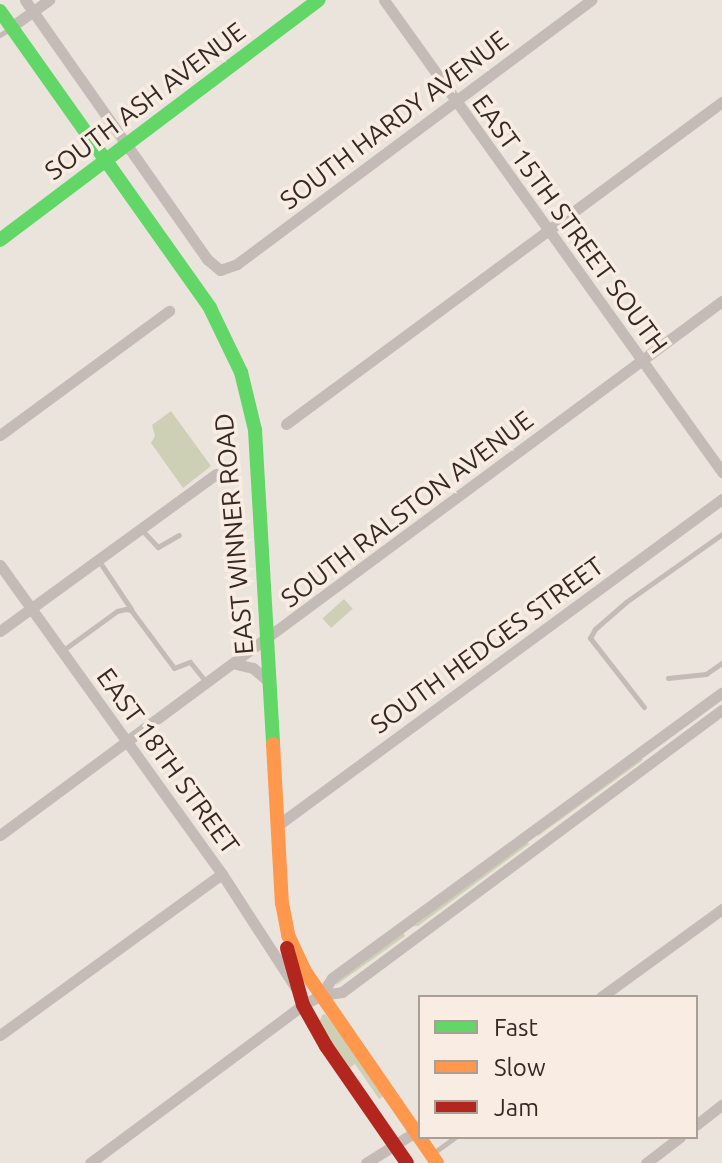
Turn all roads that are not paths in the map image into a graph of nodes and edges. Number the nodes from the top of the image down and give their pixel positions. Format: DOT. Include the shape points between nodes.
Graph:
graph roads {
  1 [pos="25,0"];
  2 [pos="49,0"];
  3 [pos="319,0"];
  4 [pos="384,0"];
  5 [pos="591,0"];
  6 [pos="0,11"];
  7 [pos="33,12"];
  8 [pos="6,31"];
  9 [pos="456,102"];
  10 [pos="722,102"];
  11 [pos="127,147"];
  12 [pos="105,159"];
  13 [pos="549,232"];
  14 [pos="0,240"];
  15 [pos="722,301"];
  16 [pos="169,311"];
  17 [pos="641,360"];
  18 [pos="286,424"];
  19 [pos="0,435"];
  20 [pos="722,472"];
  21 [pos="216,474"];
  22 [pos="722,499"];
  23 [pos="141,528"];
  24 [pos="722,534"];
  25 [pos="179,535"];
  26 [pos="97,559"];
  27 [pos="0,565"];
  28 [pos="30,607"];
  29 [pos="131,610"];
  30 [pos="0,631"];
  31 [pos="267,641"];
  32 [pos="61,651"];
  33 [pos="722,663"];
  34 [pos="235,664"];
  35 [pos="668,678"];
  36 [pos="269,682"];
  37 [pos="208,684"];
  38 [pos="722,693"];
  39 [pos="644,707"];
  40 [pos="722,710"];
  41 [pos="127,743"];
  42 [pos="278,825"];
  43 [pos="530,834"];
  44 [pos="0,835"];
  45 [pos="539,846"];
  46 [pos="222,874"];
  47 [pos="722,909"];
  48 [pos="406,924"];
  49 [pos="288,935"];
  50 [pos="416,937"];
  51 [pos="295,987"];
  52 [pos="321,995"];
  53 [pos="604,995"];
  54 [pos="303,1005"];
  55 [pos="0,1035"];
  56 [pos="722,1105"];
  57 [pos="698,1123"];
  58 [pos="418,1130"];
  59 [pos="423,1139"];
  60 [pos="453,1139"];
  61 [pos="677,1139"];
  62 [pos="393,1143"];
  63 [pos="434,1159"];
  64 [pos="90,1163"];
  65 [pos="366,1163"];
  66 [pos="407,1163"];
  67 [pos="646,1163"];
  1 -- 7 [label="street"];
  2 -- 7 [label="street"];
  3 -- 11 [label="street, SOUTH ASH AVENUE"];
  4 -- 9 [label="street, EAST 15TH STREET SOUTH"];
  5 -- 9 [label="street, SOUTH HARDY AVENUE"];
  6 -- 8 [label="street, EAST WINNER ROAD"];
  7 -- 8 [label="street"];
  7 -- 11 [label="street"];
  8 -- 12 [label="street, EAST WINNER ROAD"];
  9 -- 11 [label="street, SOUTH HARDY AVENUE" via="237,264 220,270"];
  9 -- 13 [label="street, EAST 15TH STREET SOUTH"];
  10 -- 13 [label="street"];
  11 -- 12 [label="street, SOUTH ASH AVENUE"];
  12 -- 14 [label="street, SOUTH ASH AVENUE"];
  12 -- 31 [label="street, EAST WINNER ROAD" via="210,308 241,372 255,430"];
  13 -- 17 [label="street, EAST 15TH STREET SOUTH"];
  13 -- 18 [label="street"];
  15 -- 17 [label="street, SOUTH RALSTON AVENUE"];
  16 -- 19 [label="street"];
  17 -- 20 [label="street, EAST 15TH STREET SOUTH"];
  17 -- 31 [label="street, SOUTH RALSTON AVENUE"];
  21 -- 23 [label="street"];
  22 -- 42 [label="street, SOUTH HEDGES STREET"];
  23 -- 25 [label="lane" via="158,547"];
  23 -- 26 [label="street"];
  24 -- 39 [label="lane" via="626,602 590,638"];
  26 -- 28 [label="street"];
  26 -- 29 [label="lane"];
  27 -- 28 [label="street, EAST 18TH STREET"];
  28 -- 30 [label="street"];
  28 -- 32 [label="street, EAST 18TH STREET"];
  29 -- 32 [label="lane" via="117,611"];
  29 -- 37 [label="lane" via="174,668 190,662"];
  31 -- 34 [label="street, SOUTH RALSTON AVENUE"];
  31 -- 36 [label="street, EAST WINNER ROAD"];
  32 -- 41 [label="street, EAST 18TH STREET"];
  33 -- 35 [label="lane" via="706,674"];
  34 -- 36 [label="street" via="253,668"];
  34 -- 37 [label="street, SOUTH RALSTON AVENUE"];
  36 -- 42 [label="street, EAST WINNER ROAD"];
  37 -- 41 [label="street, SOUTH RALSTON AVENUE"];
  38 -- 43 [label="street"];
  40 -- 45 [label="street"];
  41 -- 44 [label="street, SOUTH RALSTON AVENUE"];
  41 -- 46 [label="street, EAST 18TH STREET"];
  42 -- 49 [label="street, EAST WINNER ROAD"];
  43 -- 45 [label="street"];
  43 -- 48 [label="street"];
  45 -- 50 [label="street"];
  46 -- 51 [label="street, EAST 18TH STREET"];
  46 -- 55 [label="street"];
  47 -- 53 [label="street"];
  48 -- 50 [label="street"];
  48 -- 52 [label="street" via="332,978"];
  49 -- 51 [label="street, EAST WINNER ROAD"];
  49 -- 52 [label="street, EAST WINNER ROAD"];
  50 -- 52 [label="street" via="342,992"];
  51 -- 54 [label="street, EAST WINNER ROAD"];
  52 -- 54 [label="street"];
  52 -- 58 [label="street, EAST WINNER ROAD"];
  54 -- 62 [label="street, EAST WINNER ROAD"];
  54 -- 64 [label="street"];
  56 -- 57 [label="street"];
  58 -- 62 [label="street"];
  59 -- 63 [label="street, EAST WINNER ROAD"];
  60 -- 63 [label="lane"];
  61 -- 67 [label="street"];
  62 -- 65 [label="street"];
  62 -- 66 [label="street, EAST WINNER ROAD"];
}
